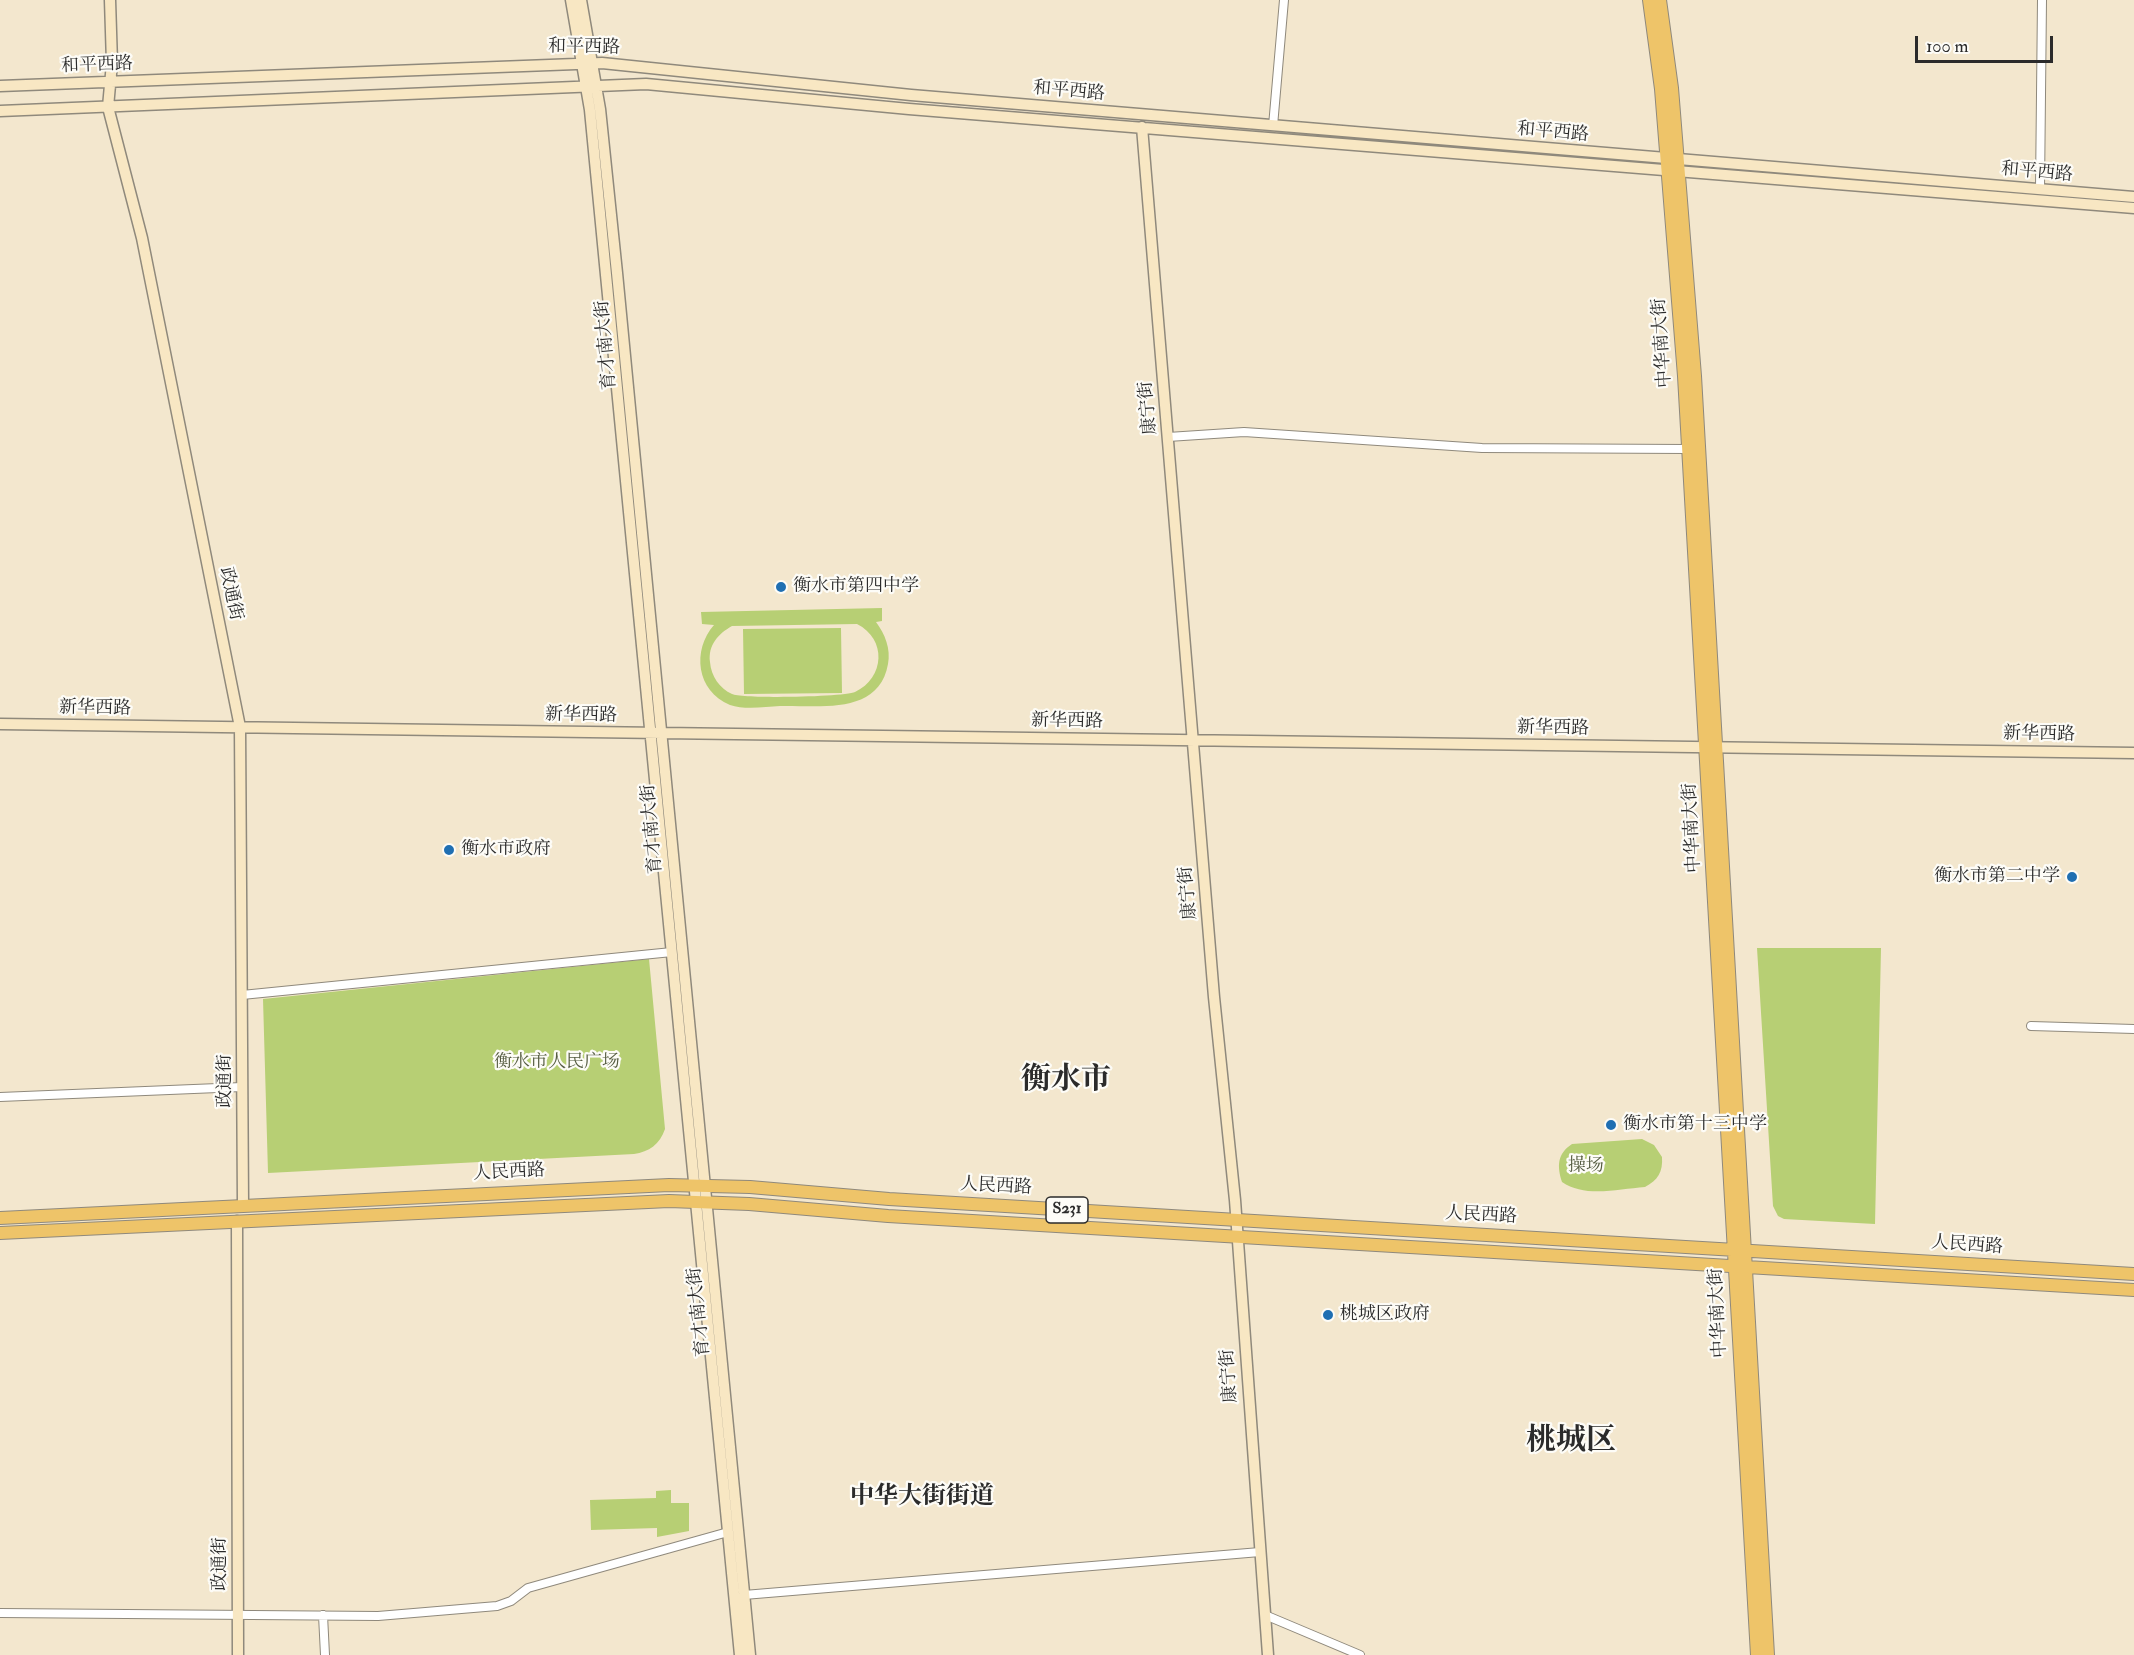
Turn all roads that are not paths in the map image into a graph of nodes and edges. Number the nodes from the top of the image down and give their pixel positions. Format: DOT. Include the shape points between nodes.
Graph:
graph roads {
  1 [pos="110,0"];
  2 [pos="571,0"];
  3 [pos="581,0"];
  4 [pos="1284,0"];
  5 [pos="1648,0"];
  6 [pos="1660,0"];
  7 [pos="2042,0"];
  8 [pos="588,63"];
  9 [pos="110,82"];
  10 [pos="0,86"];
  11 [pos="592,86"];
  12 [pos="108,107"];
  13 [pos="0,111"];
  14 [pos="1273,126"];
  15 [pos="1142,127"];
  16 [pos="1673,165"];
  17 [pos="2040,189"];
  18 [pos="2134,197"];
  19 [pos="2134,208"];
  20 [pos="1168,437"];
  21 [pos="1688,449"];
  22 [pos="0,724"];
  23 [pos="240,727"];
  24 [pos="656,733"];
  25 [pos="1193,740"];
  26 [pos="1711,747"];
  27 [pos="2134,753"];
  28 [pos="672,952"];
  29 [pos="242,995"];
  30 [pos="2031,1026"];
  31 [pos="2134,1029"];
  32 [pos="242,1087"];
  33 [pos="0,1097"];
  34 [pos="699,1185"];
  35 [pos="701,1201"];
  36 [pos="243,1205"];
  37 [pos="0,1218"];
  38 [pos="1236,1220"];
  39 [pos="237,1221"];
  40 [pos="0,1233"];
  41 [pos="1237,1236"];
  42 [pos="1739,1250"];
  43 [pos="1740,1266"];
  44 [pos="2134,1274"];
  45 [pos="2134,1290"];
  46 [pos="728,1532"];
  47 [pos="1260,1552"];
  48 [pos="744,1595"];
  49 [pos="0,1613"];
  50 [pos="237,1615"];
  51 [pos="323,1615"];
  52 [pos="1265,1615"];
  53 [pos="238,1655"];
  54 [pos="325,1655"];
  55 [pos="740,1655"];
  56 [pos="750,1655"];
  57 [pos="1268,1655"];
  58 [pos="1360,1655"];
  59 [pos="1757,1655"];
  60 [pos="1768,1655"];
  1 -- 9 [label="main road, 政通街"];
  2 -- 8 [label="main road, 育才南大街"];
  3 -- 8 [label="main road, 育才南大街"];
  4 -- 14 [label="street"];
  5 -- 16 [label="main road, 中华南大街"];
  6 -- 16 [label="main road, 中华南大街" via="1672,88"];
  7 -- 17 [label="street"];
  8 -- 9 [label="main road, 和平西路"];
  8 -- 11 [label="main road, 育才南大街"];
  8 -- 14 [label="main road, 和平西路"];
  9 -- 10 [label="main road, 和平西路"];
  9 -- 12 [label="main road, 政通街"];
  11 -- 12 [label="main road, 和平西路"];
  11 -- 15 [label="main road, 和平西路" via="645,84"];
  11 -- 24 [label="main road, 育才南大街"];
  12 -- 13 [label="main road, 和平西路"];
  12 -- 23 [label="main road, 政通街" via="142,238"];
  14 -- 16 [label="main road, 和平西路"];
  15 -- 16 [label="main road, 和平西路"];
  15 -- 20 [label="main road, 康宁街"];
  16 -- 17 [label="main road, 和平西路"];
  16 -- 19 [label="main road, 和平西路"];
  16 -- 21 [label="main road, 中华南大街"];
  16 -- 26 [label="main road, 中华南大街" via="1695,376"];
  17 -- 18 [label="main road, 和平西路"];
  20 -- 21 [label="street" via="1244,432 1482,448"];
  20 -- 25 [label="main road, 康宁街"];
  21 -- 26 [label="main road, 中华南大街"];
  22 -- 23 [label="main road, 新华西路"];
  23 -- 24 [label="main road, 新华西路"];
  23 -- 29 [label="main road, 政通街"];
  24 -- 25 [label="main road, 新华西路"];
  24 -- 28 [label="main road, 育才南大街"];
  24 -- 34 [label="main road, 育才南大街"];
  25 -- 26 [label="main road, 新华西路"];
  25 -- 38 [label="main road, 康宁街"];
  26 -- 27 [label="main road, 新华西路"];
  26 -- 42 [label="main road, 中华南大街"];
  28 -- 29 [label="street"];
  28 -- 34 [label="main road, 育才南大街"];
  29 -- 32 [label="main road, 政通街"];
  30 -- 31 [label="street"];
  32 -- 33 [label="street"];
  32 -- 36 [label="main road, 政通街"];
  34 -- 35 [label="main road, 育才南大街"];
  34 -- 36 [label="main road, 人民西路 / S231"];
  34 -- 38 [label="main road, 人民西路 / S231"];
  35 -- 39 [label="main road, 人民西路 / S231"];
  35 -- 41 [label="main road, 人民西路 / S231"];
  35 -- 46 [label="main road, 育才南大街"];
  35 -- 48 [label="main road, 育才南大街"];
  36 -- 37 [label="main road, 人民西路 / S231"];
  38 -- 41 [label="main road, 康宁街"];
  38 -- 42 [label="main road, 人民西路 / S231"];
  39 -- 40 [label="main road, 人民西路 / S231"];
  39 -- 50 [label="main road, 政通街"];
  41 -- 43 [label="main road, 人民西路 / S231"];
  41 -- 47 [label="main road, 康宁街"];
  42 -- 43 [label="main road, 中华南大街"];
  42 -- 44 [label="main road, 人民西路 / S231"];
  43 -- 45 [label="main road, 人民西路 / S231"];
  43 -- 59 [label="main road, 中华南大街"];
  43 -- 60 [label="main road, 中华南大街"];
  46 -- 51 [label="street" via="528,1588 512,1601 497,1606 443,1612"];
  46 -- 55 [label="main road, 育才南大街"];
  47 -- 48 [label="street"];
  47 -- 52 [label="main road, 康宁街"];
  48 -- 56 [label="main road, 育才南大街"];
  49 -- 50 [label="street"];
  50 -- 51 [label="street"];
  50 -- 53 [label="main road, 政通街"];
  51 -- 54 [label="street"];
  52 -- 57 [label="main road, 康宁街"];
  52 -- 58 [label="street"];
}
